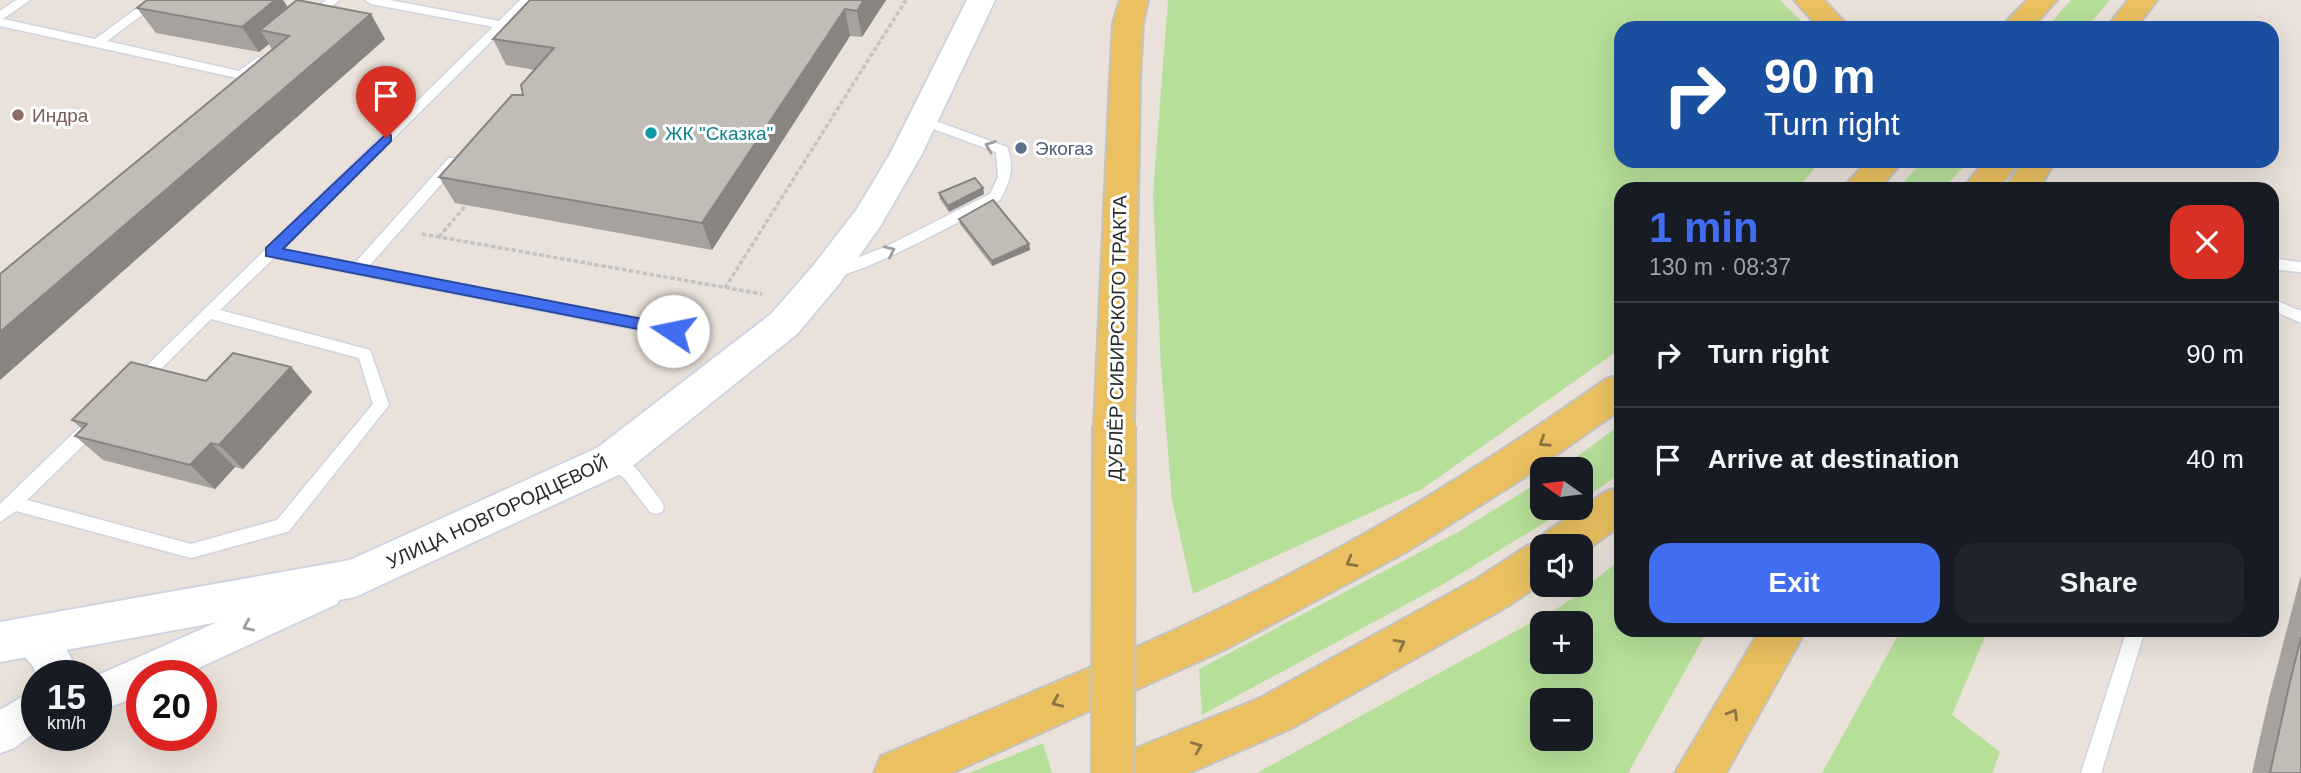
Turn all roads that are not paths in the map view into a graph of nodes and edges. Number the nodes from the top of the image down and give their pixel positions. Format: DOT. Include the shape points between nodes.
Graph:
graph roads {
  1 [pos="24,0"];
  2 [pos="137,0"];
  3 [pos="333,0"];
  4 [pos="371,0"];
  5 [pos="527,0"];
  6 [pos="981,0"];
  7 [pos="1134,0"];
  8 [pos="1808,0"];
  9 [pos="2043,0"];
  10 [pos="2143,0"];
  11 [pos="154,1"];
  12 [pos="0,16"];
  13 [pos="1828,21"];
  14 [pos="2022,21"];
  15 [pos="2126,21"];
  16 [pos="0,22"];
  17 [pos="303,25"];
  18 [pos="501,25"];
  19 [pos="97,43"];
  20 [pos="272,50"];
  21 [pos="922,120"];
  22 [pos="463,151"];
  23 [pos="1850,168"];
  24 [pos="1879,168"];
  25 [pos="1998,168"];
  26 [pos="1837,182"];
  27 [pos="1866,182"];
  28 [pos="1985,182"];
  29 [pos="271,252"];
  30 [pos="2279,264"];
  31 [pos="2301,267"];
  32 [pos="358,269"];
  33 [pos="826,275"];
  34 [pos="2279,307"];
  35 [pos="209,313"];
  36 [pos="2301,317"];
  37 [pos="673,331"];
  38 [pos="130,389"];
  39 [pos="1604,402"];
  40 [pos="101,417"];
  41 [pos="611,460"];
  42 [pos="13,503"];
  43 [pos="656,506"];
  44 [pos="1614,508"];
  45 [pos="0,515"];
  46 [pos="1577,534"];
  47 [pos="1530,567"];
  48 [pos="355,578"];
  49 [pos="1780,637"];
  50 [pos="2134,637"];
  51 [pos="15,640"];
  52 [pos="54,660"];
  53 [pos="112,688"];
  54 [pos="21,720"];
  55 [pos="21,728"];
  56 [pos="0,736"];
  57 [pos="898,773"];
  58 [pos="1113,773"];
  59 [pos="1135,773"];
  60 [pos="1699,773"];
  61 [pos="2091,773"];
  1 -- 12 [label="lane"];
  2 -- 11 [label="lane"];
  3 -- 17 [label="lane"];
  4 -- 18 [label="lane"];
  5 -- 18 [label="lane"];
  6 -- 21 [label="street, УЛИЦА НОВГОРОДЦЕВОЙ"];
  7 -- 58 [label="main road, ДУБЛЁР СИБИРСКОГО ТРАКТА, bridge" via="1125,79 1114,426"];
  8 -- 13 [label="main road"];
  9 -- 14 [label="main road"];
  10 -- 15 [label="main road"];
  11 -- 19 [label="lane"];
  16 -- 19 [label="lane"];
  18 -- 29 [label="lane"];
  19 -- 20 [label="lane" via="237,79"];
  21 -- 33 [label="street, УЛИЦА НОВГОРОДЦЕВОЙ" via="869,217"];
  33 -- 21 [label="lane, one-way" via="888,252 995,197 1005,177 1002,150"];
  22 -- 32 [label="lane"];
  23 -- 26 [label="main road"];
  24 -- 27 [label="main road"];
  25 -- 28 [label="main road"];
  29 -- 32 [label="lane"];
  29 -- 35 [label="lane"];
  30 -- 31 [label="lane"];
  32 -- 37 [label="lane"];
  33 -- 41 [label="street, УЛИЦА НОВГОРОДЦЕВОЙ" via="785,324"];
  34 -- 36 [label="lane"];
  35 -- 38 [label="lane"];
  35 -- 42 [label="lane" via="365,354 381,405 283,526 191,551"];
  39 -- 57 [label="main road, one-way" via="1446,508 1313,583 1208,636"];
  40 -- 42 [label="lane"];
  41 -- 43 [label="lane" via="630,473"];
  41 -- 48 [label="street, УЛИЦА НОВГОРОДЦЕВОЙ"];
  42 -- 45 [label="lane"];
  44 -- 46 [label="main road"];
  59 -- 47 [label="main road, one-way" via="1276,713"];
  48 -- 51 [label="street, УЛИЦА НОВГОРОДЦЕВОЙ"];
  48 -- 53 [label="street, one-way"];
  60 -- 49 [label="main road, one-way"];
  50 -- 61 [label="lane"];
  51 -- 52 [label="street" via="46,650"];
  54 -- 56 [label="street"];
  55 -- 56 [label="street"];
}
